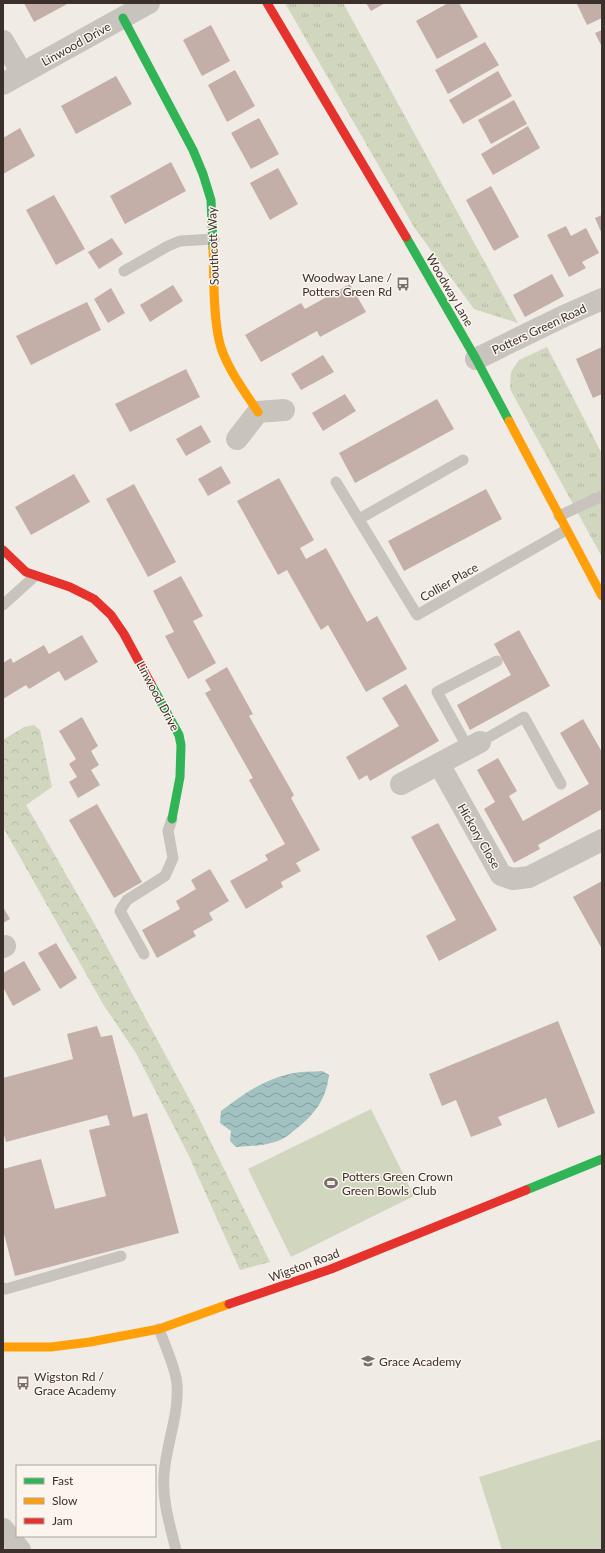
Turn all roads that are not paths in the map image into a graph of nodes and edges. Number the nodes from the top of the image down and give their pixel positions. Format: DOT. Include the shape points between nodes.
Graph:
graph roads {
  1 [pos="149,3"];
  2 [pos="267,3"];
  3 [pos="123,18"];
  4 [pos="3,41"];
  5 [pos="22,73"];
  6 [pos="3,84"];
  7 [pos="214,239"];
  8 [pos="124,272"];
  9 [pos="602,299"];
  10 [pos="476,359"];
  11 [pos="284,410"];
  12 [pos="258,412"];
  13 [pos="237,439"];
  14 [pos="463,460"];
  15 [pos="336,482"];
  16 [pos="602,496"];
  17 [pos="559,516"];
  18 [pos="359,519"];
  19 [pos="566,530"];
  20 [pos="3,550"];
  21 [pos="34,576"];
  22 [pos="602,596"];
  23 [pos="3,605"];
  24 [pos="497,661"];
  25 [pos="474,745"];
  26 [pos="439,764"];
  27 [pos="401,784"];
  28 [pos="562,784"];
  29 [pos="172,819"];
  30 [pos="602,840"];
  31 [pos="144,954"];
  32 [pos="602,1159"];
  33 [pos="121,1256"];
  34 [pos="3,1288"];
  35 [pos="159,1330"];
  36 [pos="3,1347"];
  37 [pos="3,1529"];
  38 [pos="20,1550"];
  39 [pos="176,1550"];
  1 -- 3 [label="street, Linwood Drive"];
  2 -- 10 [label="street, Woodway Lane"];
  3 -- 5 [label="street, Linwood Drive"];
  3 -- 7 [label="street, Southcott Way" via="193,150 203,174 212,200"];
  4 -- 5 [label="street"];
  5 -- 6 [label="street, Linwood Drive"];
  7 -- 8 [label="lane" via="180,241"];
  7 -- 12 [label="street, Southcott Way" via="215,300 219,340 238,381"];
  9 -- 10 [label="street, Potters Green Road"];
  10 -- 17 [label="street, Woodway Lane"];
  11 -- 12 [label="street"];
  12 -- 13 [label="street"];
  14 -- 18 [label="lane"];
  15 -- 18 [label="lane, Collier Place"];
  16 -- 17 [label="lane"];
  17 -- 19 [label="street, Woodway Lane"];
  18 -- 19 [label="lane, Collier Place" via="417,615"];
  19 -- 22 [label="street, Woodway Lane"];
  20 -- 21 [label="street, Linwood Drive" via="26,572"];
  21 -- 23 [label="lane"];
  21 -- 29 [label="street, Linwood Drive" via="70,586 94,599 111,615 124,634 179,735 182,755"];
  24 -- 25 [label="lane" via="437,692"];
  25 -- 26 [label="street"];
  25 -- 28 [label="lane" via="524,717"];
  26 -- 27 [label="street"];
  26 -- 30 [label="street, Hickory Close" via="501,874 513,880 529,877"];
  29 -- 31 [label="lane, Linwood Drive" via="168,831 173,858 165,876 127,900 120,910"];
  32 -- 35 [label="street, Wigston Road" via="331,1268"];
  33 -- 34 [label="lane"];
  35 -- 36 [label="street, Wigston Road" via="51,1347"];
  35 -- 39 [label="lane" via="177,1383 176,1413 164,1474 164,1500"];
  37 -- 38 [label="street"];
}
